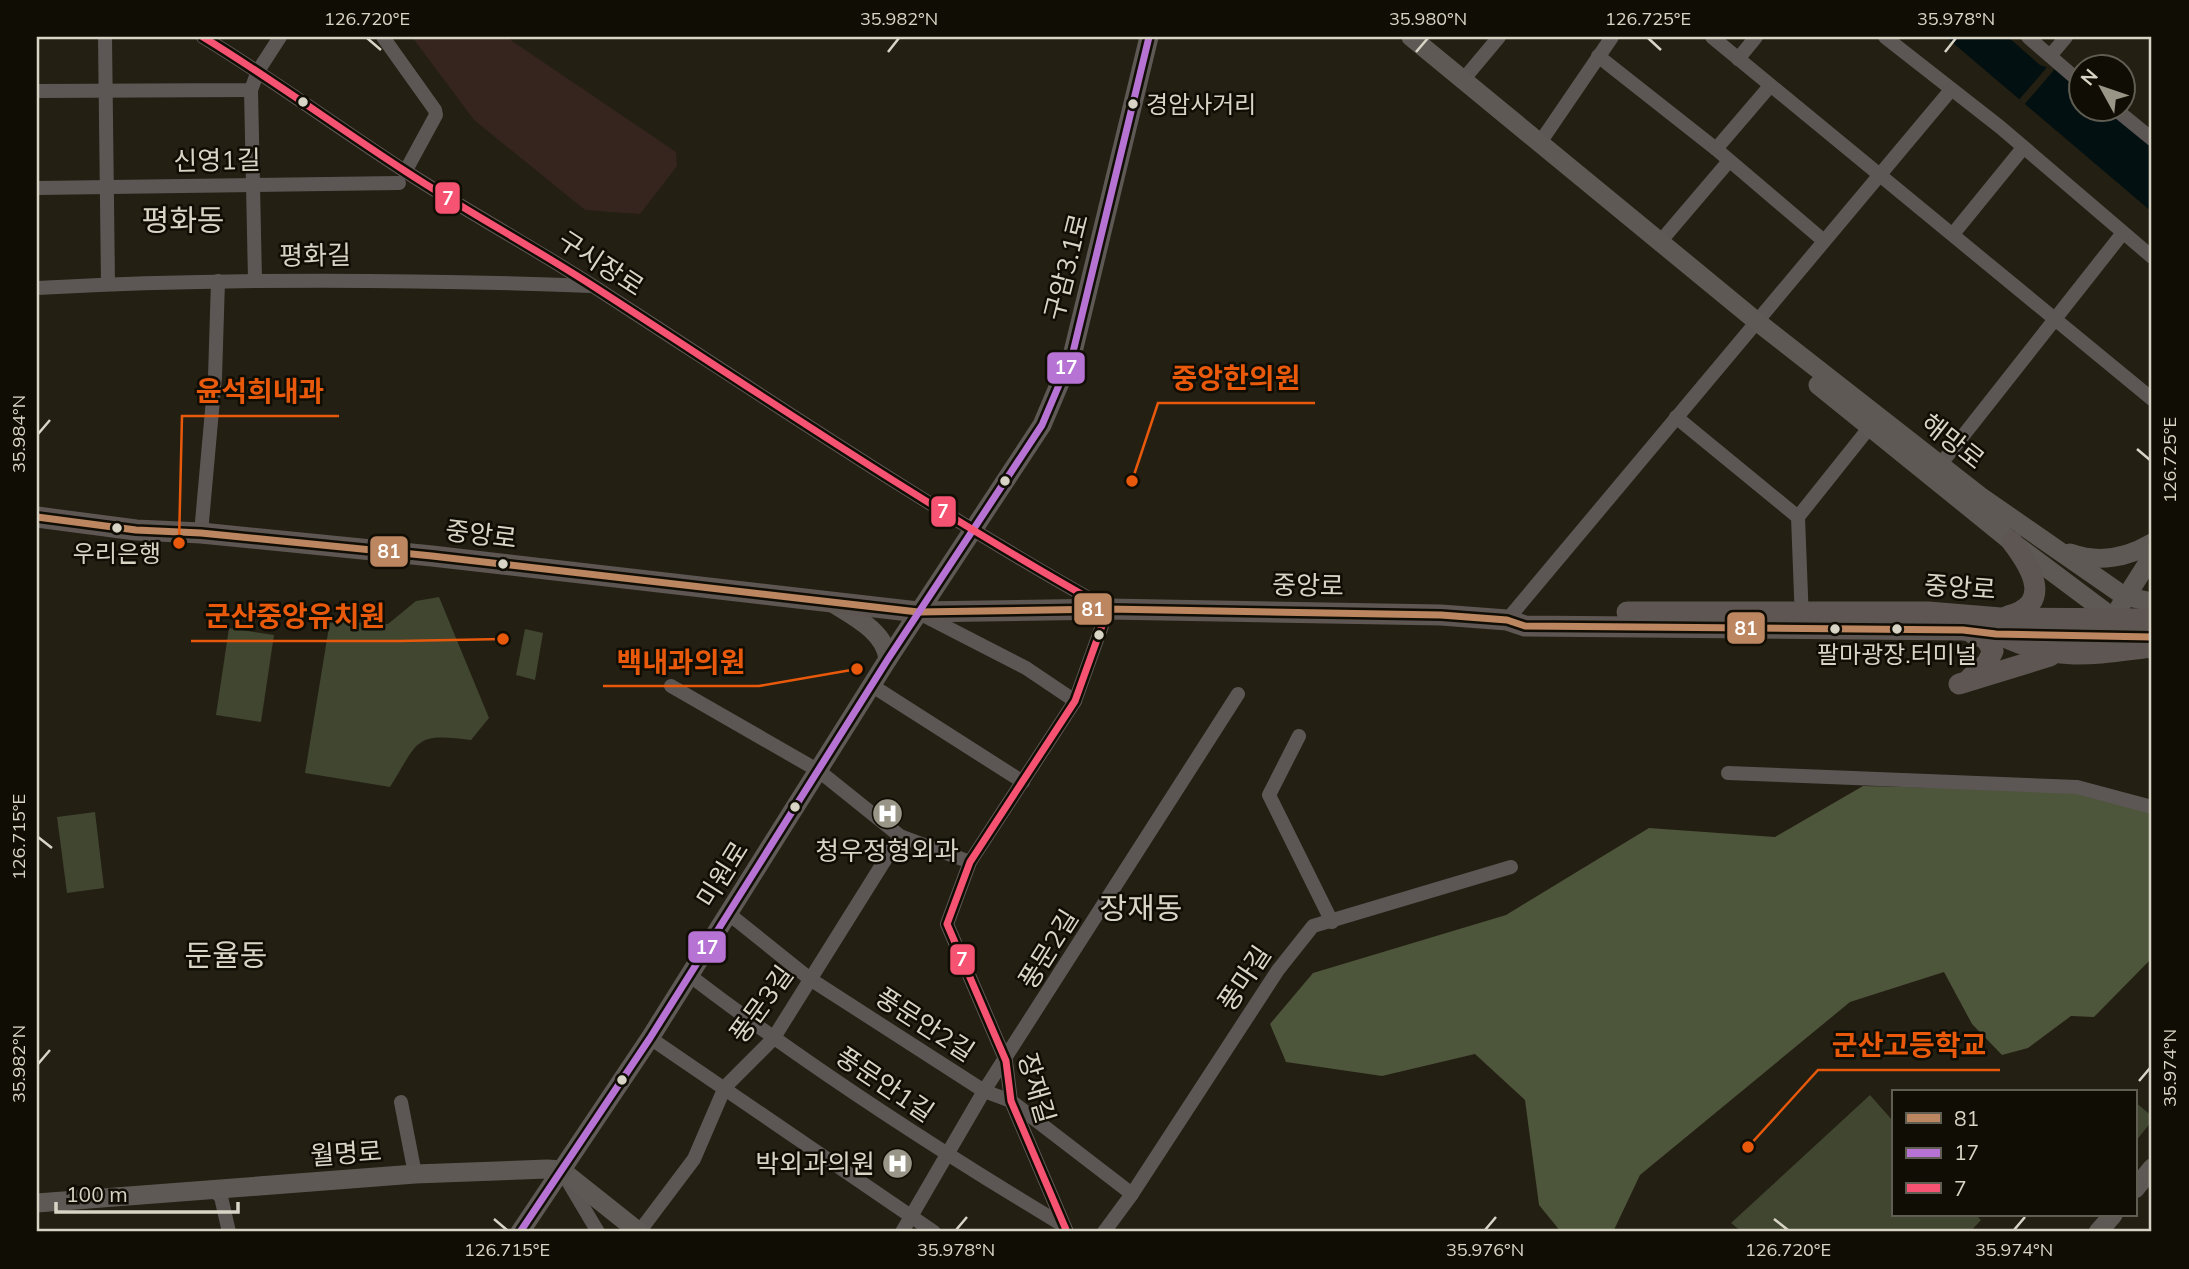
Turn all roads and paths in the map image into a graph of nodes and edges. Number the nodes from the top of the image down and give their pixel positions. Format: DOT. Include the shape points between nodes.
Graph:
graph roads {
  1 [pos="105,37"];
  2 [pos="203,37"];
  3 [pos="280,37"];
  4 [pos="383,37"];
  5 [pos="1149,37"];
  6 [pos="1411,37"];
  7 [pos="1499,37"];
  8 [pos="1612,37"];
  9 [pos="1712,37"];
  10 [pos="1756,37"];
  11 [pos="1885,37"];
  12 [pos="2028,37"];
  13 [pos="2066,37"];
  14 [pos="1598,56"];
  15 [pos="2050,56"];
  16 [pos="1738,59"];
  17 [pos="2066,69"];
  18 [pos="258,71"];
  19 [pos="1463,80"];
  20 [pos="1770,86"];
  21 [pos="251,90"];
  22 [pos="37,91"];
  23 [pos="1950,91"];
  24 [pos="108,92"];
  25 [pos="2131,122"];
  26 [pos="2152,139"];
  27 [pos="1539,144"];
  28 [pos="2023,148"];
  29 [pos="1716,149"];
  30 [pos="1730,162"];
  31 [pos="1879,175"];
  32 [pos="402,177"];
  33 [pos="254,184"];
  34 [pos="107,187"];
  35 [pos="37,188"];
  36 [pos="1952,234"];
  37 [pos="2122,234"];
  38 [pos="1824,240"];
  39 [pos="1660,242"];
  40 [pos="2152,257"];
  41 [pos="255,280"];
  42 [pos="218,281"];
  43 [pos="108,284"];
  44 [pos="593,286"];
  45 [pos="37,288"];
  46 [pos="2054,317"];
  47 [pos="1755,320"];
  48 [pos="2152,399"];
  49 [pos="1676,417"];
  50 [pos="1869,428"];
  51 [pos="1940,465"];
  52 [pos="37,517"];
  53 [pos="1798,517"];
  54 [pos="972,530"];
  55 [pos="201,533"];
  56 [pos="2012,542"];
  57 [pos="2152,543"];
  58 [pos="2052,547"];
  59 [pos="2152,556"];
  60 [pos="2124,596"];
  61 [pos="830,601"];
  62 [pos="2152,602"];
  63 [pos="1108,609"];
  64 [pos="918,612"];
  65 [pos="2152,619"];
  66 [pos="1507,620"];
  67 [pos="1802,620"];
  68 [pos="1998,626"];
  69 [pos="2115,628"];
  70 [pos="1964,630"];
  71 [pos="2152,636"];
  72 [pos="2152,647"];
  73 [pos="2055,655"];
  74 [pos="888,659"];
  75 [pos="871,685"];
  76 [pos="671,686"];
  77 [pos="1238,694"];
  78 [pos="1075,701"];
  79 [pos="1300,736"];
  80 [pos="819,771"];
  81 [pos="1728,773"];
  82 [pos="1023,782"];
  83 [pos="2152,807"];
  84 [pos="900,836"];
  85 [pos="970,862"];
  86 [pos="1511,866"];
  87 [pos="729,914"];
  88 [pos="1332,922"];
  89 [pos="689,975"];
  90 [pos="810,979"];
  91 [pos="650,1038"];
  92 [pos="773,1039"];
  93 [pos="1006,1061"];
  94 [pos="725,1087"];
  95 [pos="984,1091"];
  96 [pos="1011,1101"];
  97 [pos="401,1102"];
  98 [pos="948,1156"];
  99 [pos="561,1170"];
  100 [pos="2151,1171"];
  101 [pos="415,1174"];
  102 [pos="2136,1188"];
  103 [pos="214,1191"];
  104 [pos="1132,1194"];
  105 [pos="37,1203"];
  106 [pos="2112,1216"];
  107 [pos="911,1217"];
  108 [pos="1065,1228"];
  109 [pos="229,1232"];
  110 [pos="520,1232"];
  111 [pos="598,1232"];
  112 [pos="639,1232"];
  113 [pos="902,1232"];
  114 [pos="934,1232"];
  115 [pos="1104,1232"];
  116 [pos="2098,1232"];
  1 -- 24 [label="street"];
  2 -- 18 [label="street, 구시장로"];
  3 -- 18 [label="street"];
  4 -- 32 [label="street" via="436,115"];
  5 -- 54 [label="street, 구암3.1로" via="1073,352 1042,425"];
  6 -- 19 [label="street, 해망로"];
  7 -- 19 [label="street"];
  8 -- 14 [label="street"];
  9 -- 16 [label="street"];
  10 -- 16 [label="street"];
  11 -- 23 [label="street"];
  12 -- 15 [label="street"];
  13 -- 15 [label="street"];
  14 -- 27 [label="street"];
  14 -- 29 [label="street"];
  15 -- 17 [label="street"];
  16 -- 20 [label="street"];
  18 -- 21 [label="street"];
  18 -- 32 [label="street, 구시장로"];
  19 -- 27 [label="street, 해망로"];
  20 -- 29 [label="street"];
  20 -- 31 [label="street"];
  21 -- 24 [label="street"];
  21 -- 33 [label="street"];
  22 -- 24 [label="street"];
  23 -- 28 [label="street"];
  23 -- 31 [label="street"];
  24 -- 34 [label="street"];
  25 -- 26 [label="street"];
  27 -- 39 [label="street, 해망로"];
  28 -- 36 [label="street"];
  28 -- 37 [label="street"];
  29 -- 30 [label="street"];
  30 -- 38 [label="street"];
  30 -- 39 [label="street"];
  31 -- 36 [label="street"];
  31 -- 38 [label="street"];
  32 -- 33 [label="street, 신영1길"];
  32 -- 44 [label="street, 구시장로"];
  33 -- 34 [label="street, 신영1길"];
  33 -- 41 [label="street"];
  34 -- 35 [label="street, 신영1길"];
  34 -- 43 [label="street"];
  36 -- 46 [label="street"];
  37 -- 40 [label="street"];
  37 -- 46 [label="street"];
  38 -- 47 [label="street"];
  39 -- 47 [label="street, 해망로"];
  41 -- 42 [label="street, 평화길"];
  41 -- 44 [label="street, 평화길" via="404,278"];
  42 -- 43 [label="street, 평화길"];
  42 -- 55 [label="street"];
  43 -- 45 [label="street, 평화길"];
  44 -- 54 [label="street, 구시장로"];
  46 -- 48 [label="street"];
  46 -- 51 [label="street"];
  47 -- 49 [label="street"];
  47 -- 50 [label="street, 해망로" via="1764,339"];
  47 -- 51 [label="street, 해망로"];
  49 -- 53 [label="street"];
  49 -- 66 [label="street"];
  50 -- 53 [label="street"];
  50 -- 56 [label="street, 해망로"];
  51 -- 58 [label="street, 해망로"];
  52 -- 55 [label="main road, 중앙로"];
  53 -- 67 [label="street"];
  54 -- 63 [label="street, 중앙로"];
  54 -- 64 [label="street, 구암3.1로"];
  55 -- 61 [label="main road, 중앙로"];
  56 -- 68 [label="main road" via="2033,570 2035,591 2019,613"];
  56 -- 69 [label="street, 해망로"];
  57 -- 58 [label="street" via="2104,559 2082,558"];
  58 -- 60 [label="street, 해망로"];
  59 -- 60 [label="street"];
  60 -- 62 [label="street"];
  60 -- 69 [label="street"];
  61 -- 64 [label="main road, 중앙로"];
  61 -- 74 [label="street" via="869,627 887,646"];
  63 -- 64 [label="main road, 중앙로"];
  63 -- 66 [label="main road, 중앙로"];
  63 -- 78 [label="street, 장재길"];
  64 -- 74 [label="street, 미원로"];
  64 -- 78 [label="street, 중앙로" via="1026,668"];
  65 -- 69 [label="main road"];
  66 -- 67 [label="main road, 중앙로" via="1525,626"];
  67 -- 68 [label="main road, 중앙로" via="1928,612"];
  67 -- 70 [label="main road, 중앙로"];
  68 -- 69 [label="main road, 중앙로"];
  68 -- 70 [label="main road, 중앙로"];
  68 -- 73 [label="main road" via="2036,651"];
  69 -- 71 [label="main road"];
  70 -- 73 [label="main road" via="1986,639 1993,651 1982,669 1959,684"];
  72 -- 73 [label="main road"];
  74 -- 75 [label="street, 미원로"];
  75 -- 80 [label="street, 미원로"];
  75 -- 82 [label="street"];
  76 -- 80 [label="street"];
  77 -- 93 [label="street, 풍문2길"];
  78 -- 82 [label="street, 장재길"];
  79 -- 88 [label="street" via="1269,795"];
  80 -- 84 [label="street"];
  80 -- 87 [label="street, 미원로"];
  81 -- 83 [label="street" via="2077,787"];
  82 -- 85 [label="street, 장재길"];
  84 -- 85 [label="street"];
  84 -- 90 [label="street, 풍문3길"];
  85 -- 93 [label="street, 장재길" via="947,924"];
  86 -- 88 [label="street, 풍마길"];
  87 -- 89 [label="street, 미원로"];
  87 -- 90 [label="street, 풍문안2길"];
  88 -- 104 [label="street, 풍마길" via="1313,926 1278,970"];
  89 -- 91 [label="street, 미원로"];
  89 -- 92 [label="street, 풍문안1길"];
  90 -- 92 [label="street, 풍문3길"];
  90 -- 95 [label="street, 풍문안2길"];
  91 -- 94 [label="street"];
  91 -- 99 [label="street, 미원로"];
  92 -- 94 [label="street, 풍문3길"];
  92 -- 98 [label="street, 풍문안1길"];
  93 -- 95 [label="street, 풍문2길"];
  93 -- 96 [label="street, 장재길"];
  94 -- 107 [label="street"];
  94 -- 112 [label="street, 풍문3길" via="694,1159"];
  95 -- 96 [label="street, 풍문안2길"];
  95 -- 98 [label="street, 풍문2길"];
  96 -- 104 [label="street, 풍문안2길"];
  96 -- 108 [label="street, 장재길"];
  97 -- 101 [label="street"];
  98 -- 107 [label="street, 풍문2길"];
  98 -- 108 [label="street, 풍문안1길"];
  99 -- 101 [label="street, 월명로"];
  99 -- 110 [label="street, 미원로"];
  99 -- 111 [label="street"];
  99 -- 112 [label="street"];
  100 -- 102 [label="street"];
  101 -- 103 [label="street, 월명로"];
  103 -- 105 [label="street, 월명로"];
  103 -- 109 [label="street" via="220,1197"];
  104 -- 115 [label="street, 풍마길"];
  106 -- 116 [label="street"];
  107 -- 113 [label="street, 풍문2길"];
  107 -- 114 [label="street"];
}
